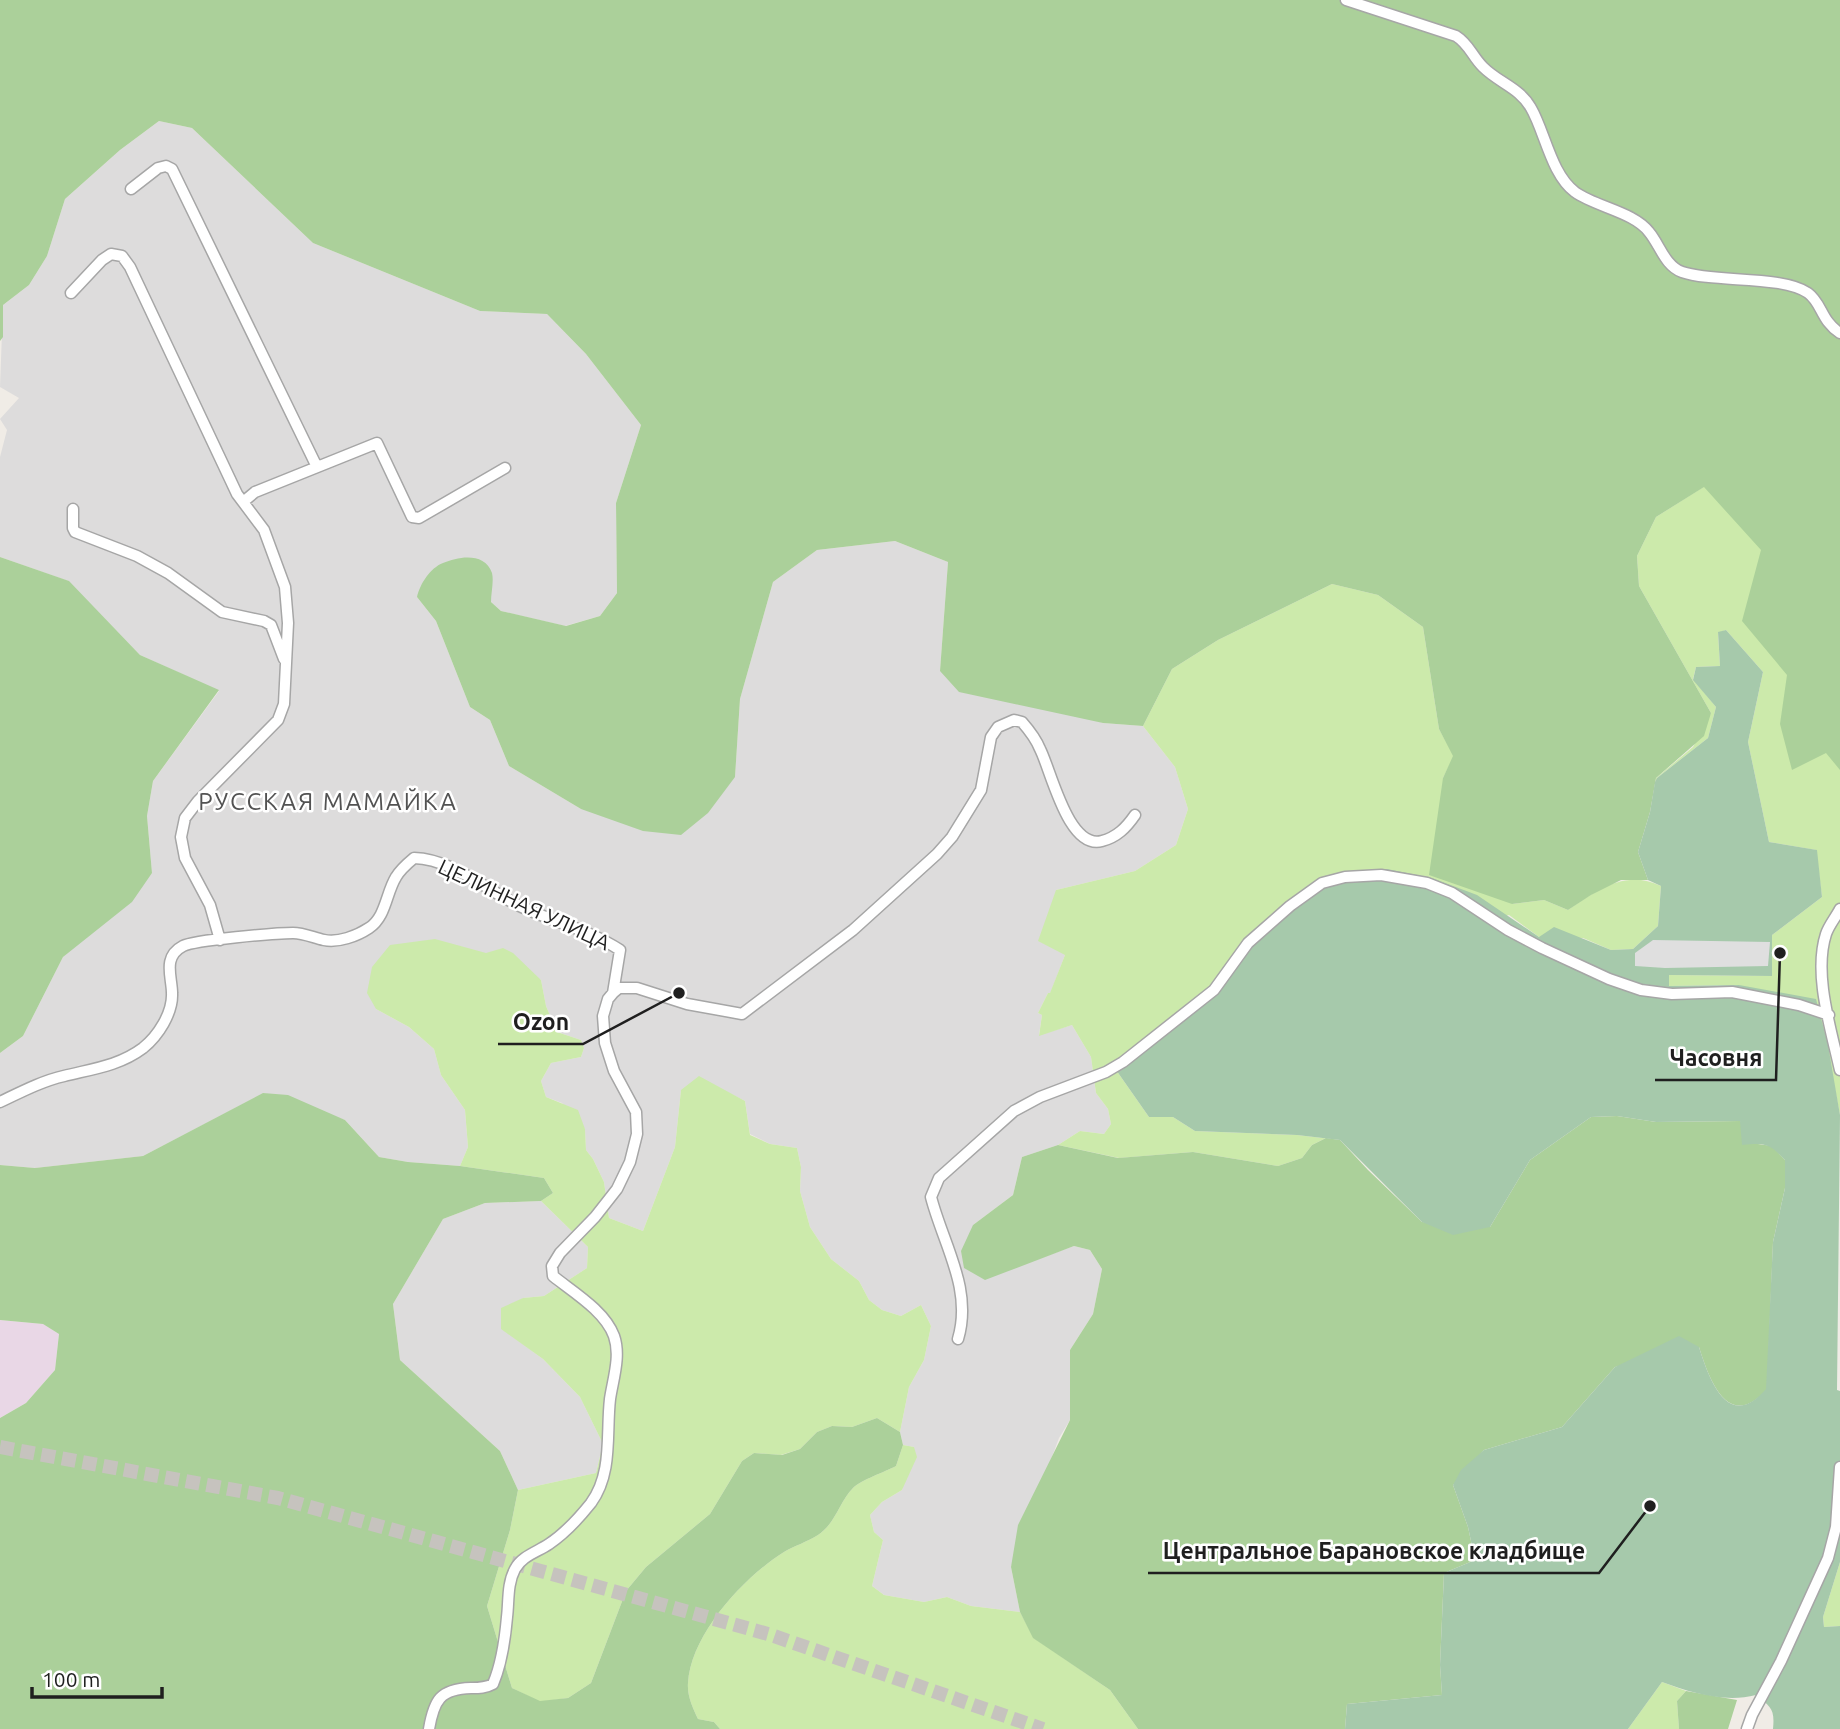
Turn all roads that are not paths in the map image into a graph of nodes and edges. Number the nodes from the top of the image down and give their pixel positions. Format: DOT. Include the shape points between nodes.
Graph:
graph roads {
  1 [pos="1346,0"];
  2 [pos="131,188"];
  3 [pos="71,293"];
  4 [pos="1840,333"];
  5 [pos="317,467"];
  6 [pos="505,468"];
  7 [pos="243,502"];
  8 [pos="73,509"];
  9 [pos="286,662"];
  10 [pos="1135,815"];
  11 [pos="1840,909"];
  12 [pos="220,940"];
  13 [pos="613,993"];
  14 [pos="1829,1015"];
  15 [pos="1840,1070"];
  16 [pos="0,1102"];
  17 [pos="958,1339"];
  18 [pos="1840,1467"];
  19 [pos="429,1729"];
  20 [pos="1747,1729"];
  1 -- 4 [label="street" via="1468,43 1484,68 1523,95 1552,159 1573,190 1649,231 1678,271 1807,292 1825,321"];
  2 -- 5 [label="street" via="158,168 172,169"];
  3 -- 7 [label="street" via="102,260 111,254 122,256"];
  5 -- 6 [label="street" via="377,443 412,517 419,518"];
  5 -- 7 [label="street" via="255,492"];
  7 -- 9 [label="street" via="264,530 285,587"];
  8 -- 9 [label="street" via="75,532 169,573 222,612 271,625"];
  9 -- 12 [label="street" via="284,704 278,720 198,801 186,818 181,837"];
  10 -- 13 [label="street" via="1112,839 1088,842 1064,811 1041,750 1022,722 1014,720 998,727 991,737 981,789 937,854 853,930 741,1014 637,988 619,988"];
  11 -- 14 [label="street" via="1827,932 1821,958"];
  12 -- 13 [label="street, ЦЕЛИННАЯ УЛИЦА" via="296,933 335,942 352,936 371,928 396,877 412,859 421,858 620,950"];
  12 -- 16 [label="street, ЦЕЛИННАЯ УЛИЦА" via="180,947 168,973 173,995 167,1017 144,1047 119,1062 62,1076"];
  13 -- 19 [label="street" via="603,1016 605,1043 636,1112 637,1134 617,1189 552,1266 554,1276 601,1317 614,1335 617,1355 605,1468 598,1491 586,1508 562,1534 514,1570 502,1658 493,1685 447,1692 432,1712"];
  14 -- 15 [label="street"];
  14 -- 17 [label="street" via="1732,992 1641,990 1532,943 1452,893 1427,883 1381,875 1322,883 1248,943 1214,990 1123,1062 1014,1111 939,1178 931,1197 959,1279 963,1304"];
  18 -- 20 [label="street" via="1836,1527 1828,1558"];
}
